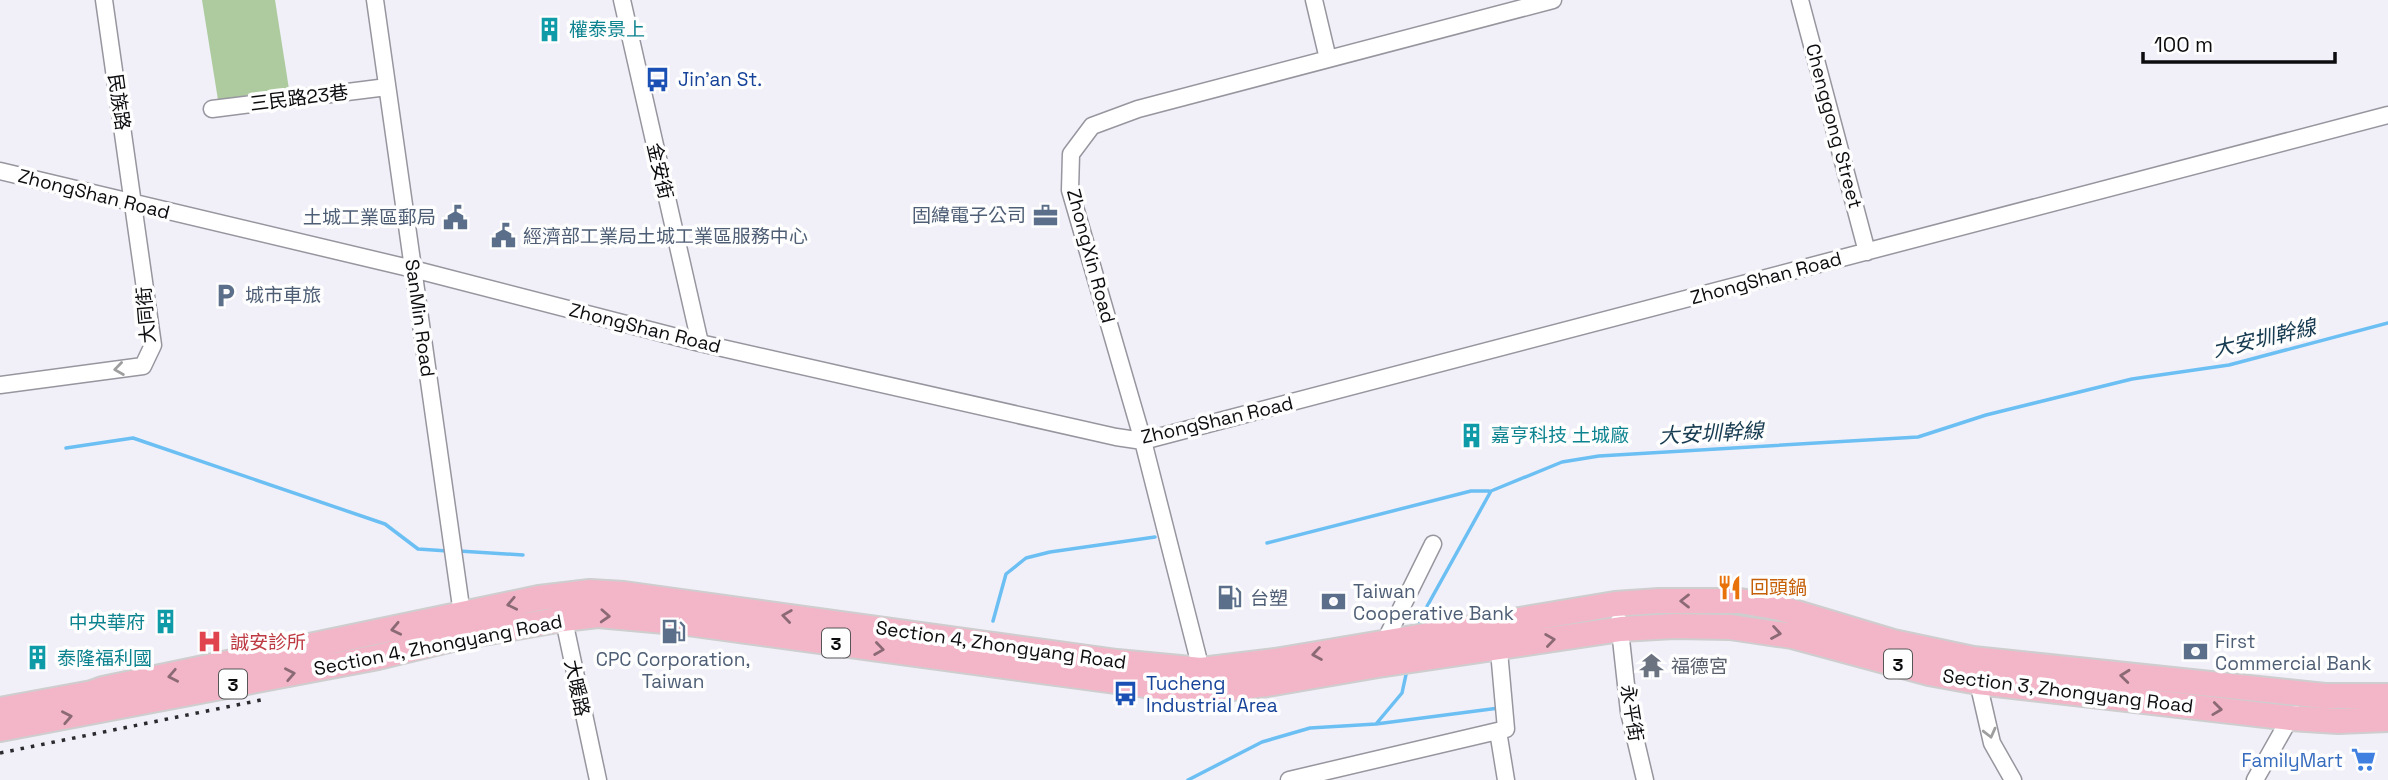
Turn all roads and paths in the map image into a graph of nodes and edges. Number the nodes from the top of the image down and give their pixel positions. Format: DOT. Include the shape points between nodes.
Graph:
graph roads {
  1 [pos="104,0"];
  2 [pos="374,0"];
  3 [pos="622,0"];
  4 [pos="1314,0"];
  5 [pos="1553,0"];
  6 [pos="1800,0"];
  7 [pos="1328,59"];
  8 [pos="387,87"];
  9 [pos="212,109"];
  10 [pos="2388,116"];
  11 [pos="0,171"];
  12 [pos="133,203"];
  13 [pos="1867,252"];
  14 [pos="413,269"];
  15 [pos="700,343"];
  16 [pos="0,385"];
  17 [pos="1143,441"];
  18 [pos="1433,544"];
  19 [pos="561,594"];
  20 [pos="1615,604"];
  21 [pos="563,619"];
  22 [pos="464,625"];
  23 [pos="1621,629"];
  24 [pos="1497,636"];
  25 [pos="1399,651"];
  26 [pos="1204,681"];
  27 [pos="1978,682"];
  28 [pos="2325,696"];
  29 [pos="2388,696"];
  30 [pos="0,710"];
  31 [pos="2290,718"];
  32 [pos="2388,719"];
  33 [pos="0,729"];
  34 [pos="1498,731"];
  35 [pos="598,780"];
  36 [pos="1289,780"];
  37 [pos="1506,780"];
  38 [pos="1644,780"];
  39 [pos="2013,780"];
  40 [pos="2255,780"];
  1 -- 12 [label="street, 民族路"];
  2 -- 8 [label="street, SanMin Road"];
  3 -- 15 [label="street, 金安街"];
  4 -- 7 [label="street"];
  5 -- 7 [label="street, ZhongXin Road"];
  6 -- 13 [label="street, Chenggong Street"];
  7 -- 17 [label="street, ZhongXin Road" via="1092,126 1071,154 1070,190"];
  8 -- 9 [label="street, 三民路23巷"];
  8 -- 14 [label="street, SanMin Road"];
  10 -- 13 [label="street, ZhongShan Road"];
  11 -- 12 [label="street, ZhongShan Road"];
  12 -- 14 [label="street, ZhongShan Road"];
  12 -- 16 [label="street, 大同街, one-way" via="153,345 143,366"];
  13 -- 17 [label="street, ZhongShan Road"];
  14 -- 15 [label="street, ZhongShan Road"];
  14 -- 22 [label="street, SanMin Road"];
  15 -- 17 [label="street, ZhongShan Road"];
  17 -- 26 [label="street, ZhongXin Road"];
  18 -- 25 [label="street"];
  19 -- 21 [label="street, 大暖路"];
  19 -- 22 [label="main road, Section 4, Zhongyang Road / 3, one-way"];
  26 -- 19 [label="main road, Section 4, Zhongyang Road / 3, one-way" via="1117,662 624,594"];
  20 -- 23 [label="street, 永平街"];
  20 -- 24 [label="main road, Section 3, Zhongyang Road / 3"];
  28 -- 20 [label="main road, Section 3, Zhongyang Road / 3, one-way" via="1973,659 1741,601"];
  21 -- 22 [label="main road, Section 4, Zhongyang Road / 3"];
  21 -- 26 [label="main road, Section 4, Zhongyang Road / 3, one-way" via="598,615 687,623 1069,675"];
  21 -- 35 [label="street, 大暖路"];
  22 -- 30 [label="main road, Section 4, Zhongyang Road / 3, one-way"];
  33 -- 22 [label="main road, Section 4, Zhongyang Road / 3, one-way" via="377,657"];
  24 -- 23 [label="main road, Section 3, Zhongyang Road / 3, one-way"];
  23 -- 27 [label="main road, Section 3, Zhongyang Road / 3, one-way" via="1674,626 1763,631"];
  23 -- 38 [label="street, 永平街" via="1629,712"];
  24 -- 25 [label="main road, Section 3, Zhongyang Road / 3"];
  24 -- 34 [label="street" via="1506,729"];
  25 -- 26 [label="main road, Section 4, Zhongyang Road / 3" via="1267,684"];
  27 -- 31 [label="main road, Section 3, Zhongyang Road / 3, one-way"];
  27 -- 39 [label="street, one-way" via="1992,743"];
  28 -- 29 [label="main road, Section 3, Zhongyang Road / 3"];
  28 -- 31 [label="street"];
  31 -- 32 [label="main road, Section 3, Zhongyang Road / 3"];
  31 -- 40 [label="street"];
  34 -- 36 [label="street"];
  34 -- 37 [label="street"];
}
